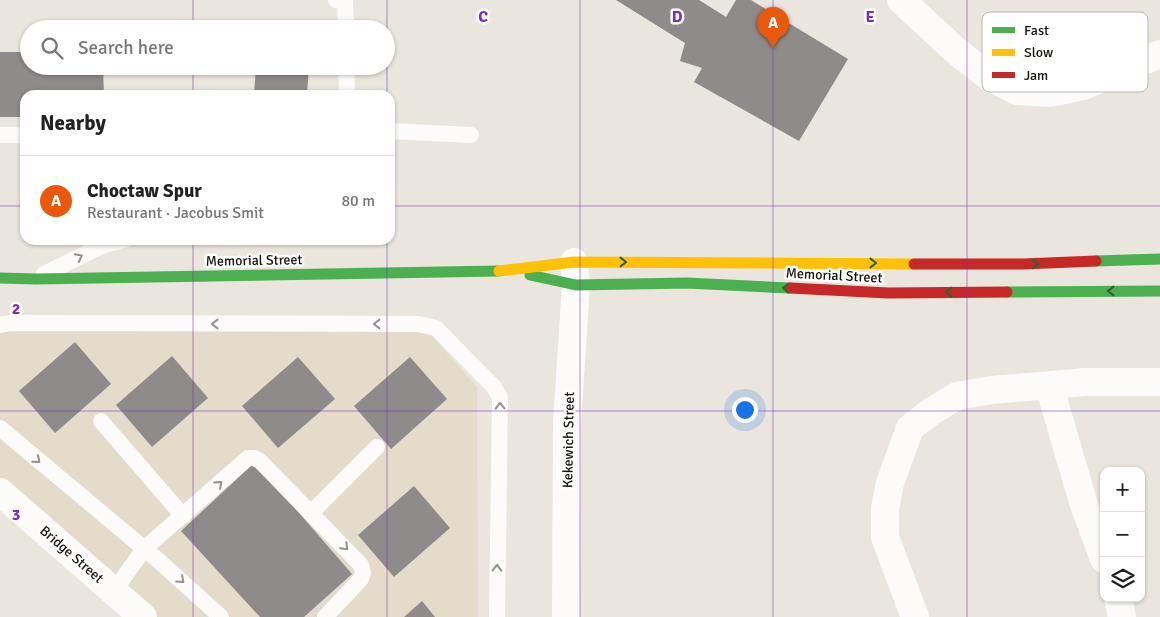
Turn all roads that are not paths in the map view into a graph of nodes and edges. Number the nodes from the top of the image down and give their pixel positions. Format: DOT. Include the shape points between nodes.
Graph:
graph roads {
  1 [pos="336,0"];
  2 [pos="901,0"];
  3 [pos="346,20"];
  4 [pos="1160,54"];
  5 [pos="1148,59"];
  6 [pos="982,71"];
  7 [pos="346,75"];
  8 [pos="346,90"];
  9 [pos="1039,92"];
  10 [pos="1055,92"];
  11 [pos="395,131"];
  12 [pos="0,135"];
  13 [pos="20,135"];
  14 [pos="470,135"];
  15 [pos="104,245"];
  16 [pos="1160,259"];
  17 [pos="509,270"];
  18 [pos="575,274"];
  19 [pos="0,278"];
  20 [pos="36,279"];
  21 [pos="1160,291"];
  22 [pos="0,326"];
  23 [pos="1160,382"];
  24 [pos="1049,385"];
  25 [pos="100,421"];
  26 [pos="0,428"];
  27 [pos="377,447"];
  28 [pos="0,492"];
  29 [pos="311,513"];
  30 [pos="183,516"];
  31 [pos="144,549"];
  32 [pos="1103,557"];
  33 [pos="114,591"];
  34 [pos="1119,602"];
  35 [pos="143,617"];
  36 [pos="221,617"];
  37 [pos="325,617"];
  38 [pos="497,617"];
  39 [pos="566,617"];
  40 [pos="915,617"];
  41 [pos="1122,617"];
  1 -- 3 [label="lane" via="346,0"];
  2 -- 6 [label="street"];
  4 -- 5 [label="street"];
  7 -- 8 [label="lane"];
  9 -- 10 [label="street"];
  11 -- 14 [label="lane"];
  12 -- 13 [label="lane"];
  20 -- 15 [label="lane, one-way"];
  18 -- 16 [label="highway, Memorial Street, one-way"];
  17 -- 18 [label="highway, Memorial Street"];
  17 -- 18 [label="highway, Memorial Street"];
  17 -- 20 [label="highway, Memorial Street"];
  21 -- 18 [label="highway, Memorial Street, one-way" via="888,293"];
  18 -- 39 [label="street, Kekewich Street" via="568,423"];
  19 -- 20 [label="highway, Memorial Street"];
  38 -- 22 [label="lane, one-way" via="500,398 494,387 436,328 418,324 11,323"];
  23 -- 24 [label="street"];
  24 -- 32 [label="street" via="1084,505"];
  24 -- 40 [label="street" via="957,396 910,428 890,483 884,537"];
  25 -- 30 [label="lane"];
  26 -- 31 [label="lane, one-way"];
  27 -- 29 [label="lane"];
  28 -- 33 [label="street, Bridge Street"];
  30 -- 29 [label="lane, one-way" via="250,458 260,461"];
  29 -- 37 [label="lane, one-way" via="363,569 361,579"];
  30 -- 31 [label="lane"];
  31 -- 33 [label="lane"];
  31 -- 36 [label="lane, one-way"];
  33 -- 35 [label="street, Bridge Street"];
  34 -- 41 [label="street"];
}
